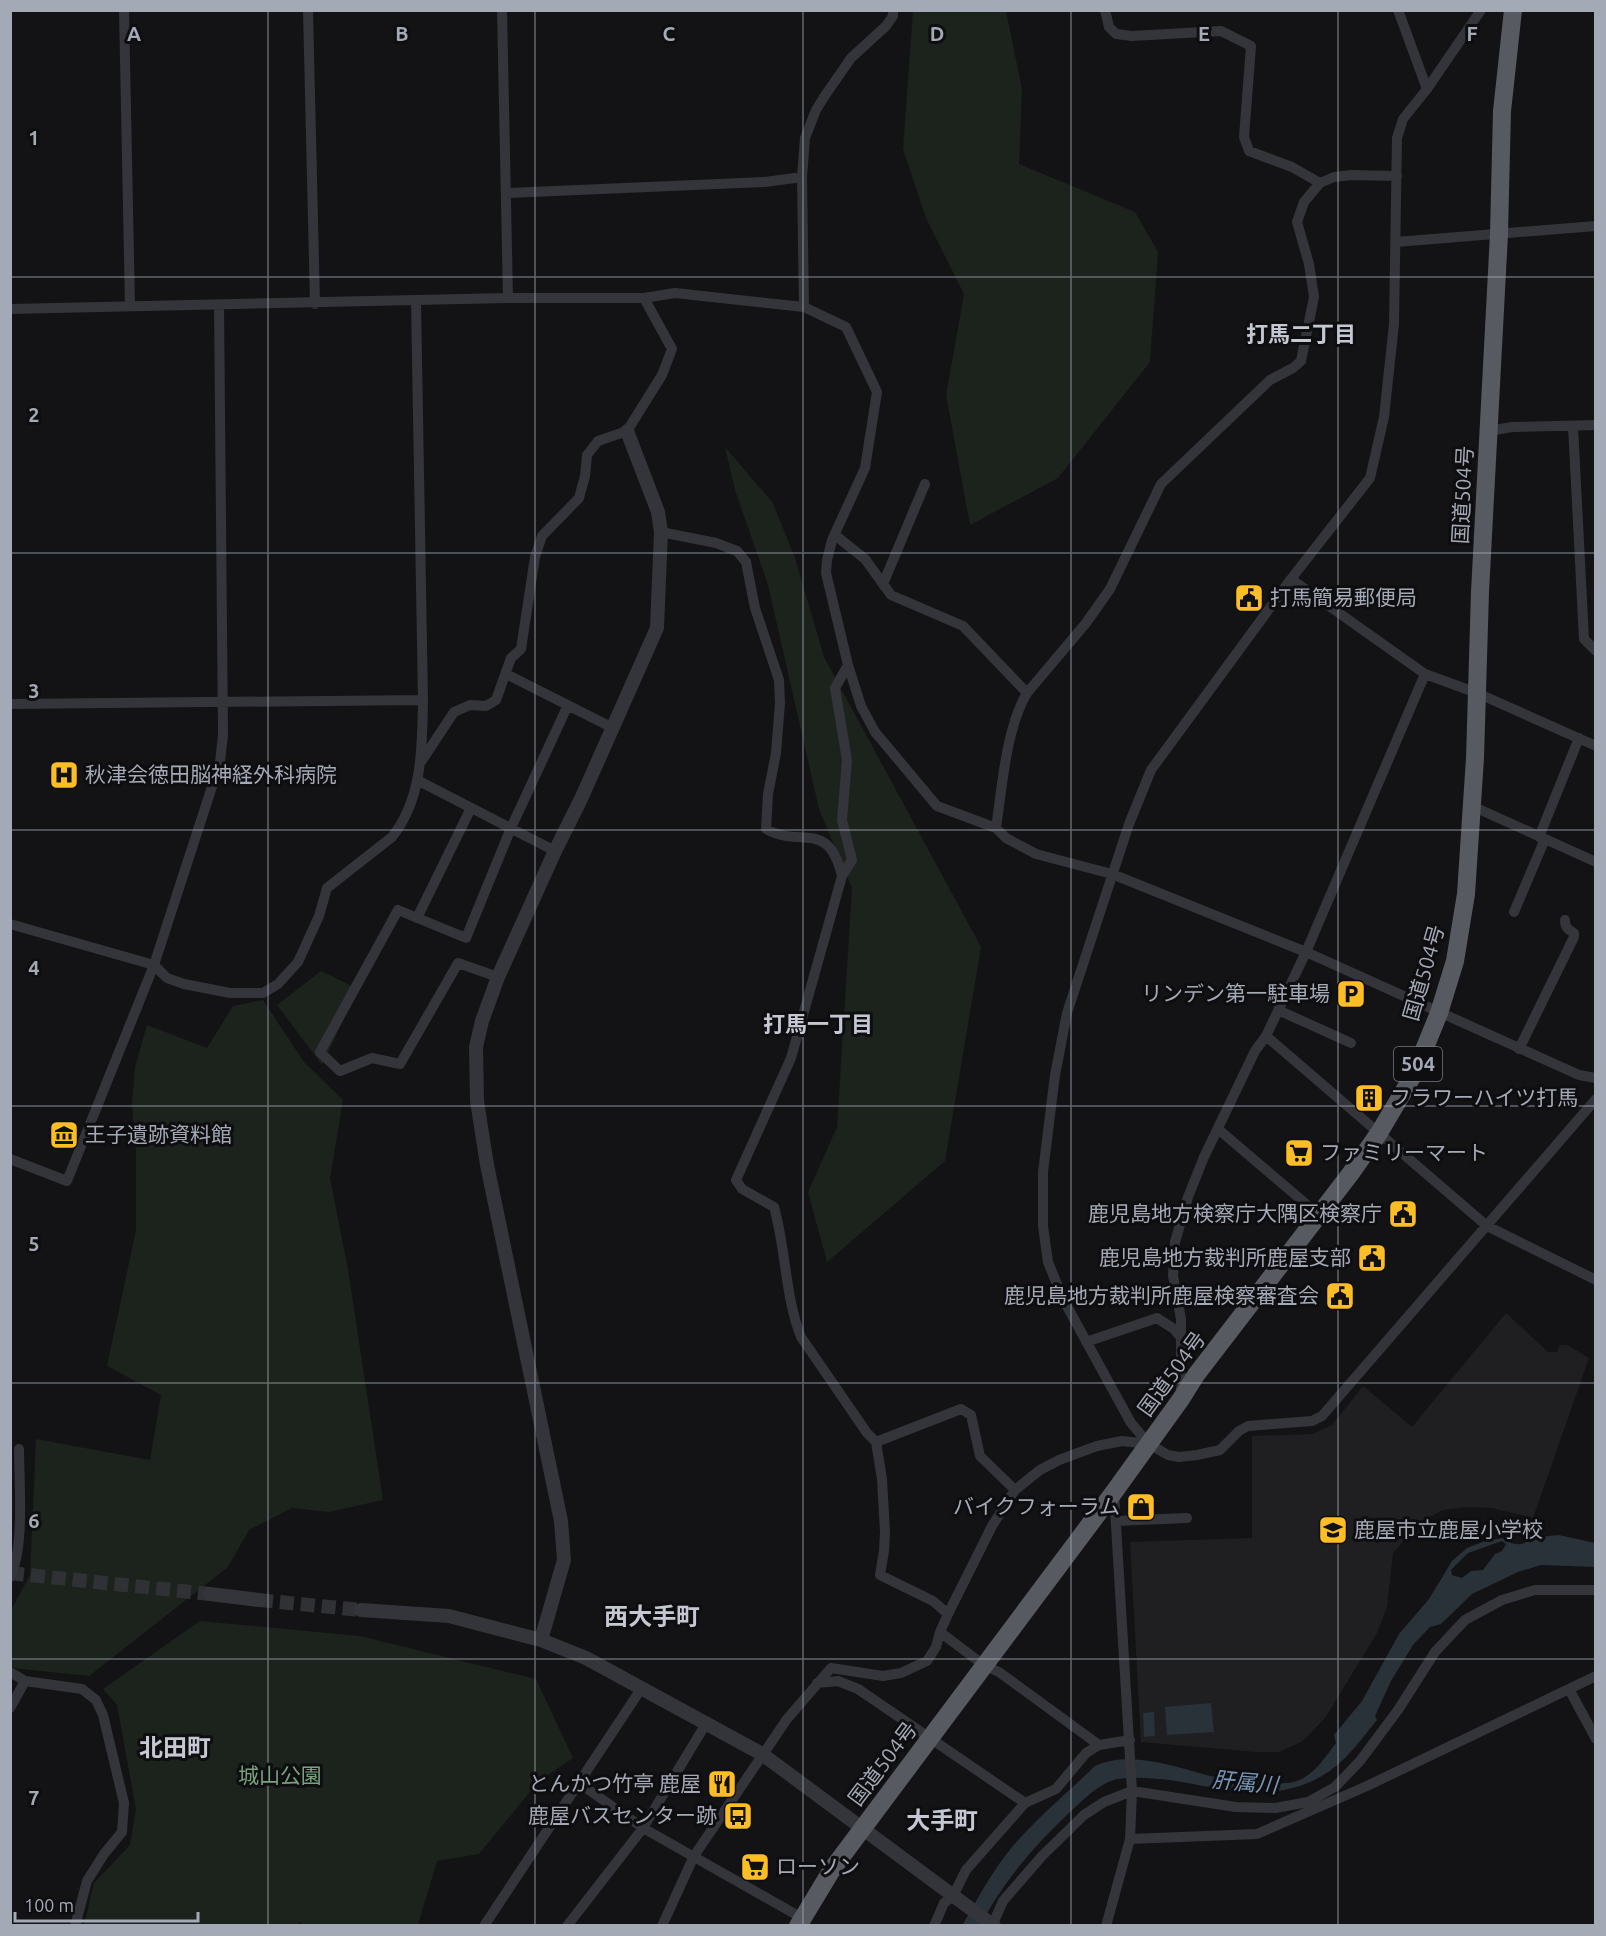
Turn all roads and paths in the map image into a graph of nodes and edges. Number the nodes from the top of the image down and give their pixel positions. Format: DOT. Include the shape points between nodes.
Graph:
graph roads {
  1 [pos="124,10"];
  2 [pos="308,10"];
  3 [pos="502,10"];
  4 [pos="893,10"];
  5 [pos="1105,10"];
  6 [pos="1398,10"];
  7 [pos="1481,10"];
  8 [pos="1513,10"];
  9 [pos="1427,89"];
  10 [pos="1397,176"];
  11 [pos="802,177"];
  12 [pos="1320,183"];
  13 [pos="506,193"];
  14 [pos="1596,226"];
  15 [pos="1499,234"];
  16 [pos="1396,242"];
  17 [pos="508,298"];
  18 [pos="644,298"];
  19 [pos="416,301"];
  20 [pos="315,303"];
  21 [pos="219,305"];
  22 [pos="130,306"];
  23 [pos="804,307"];
  24 [pos="10,309"];
  25 [pos="1596,425"];
  26 [pos="1573,426"];
  27 [pos="627,431"];
  28 [pos="1489,431"];
  29 [pos="925,484"];
  30 [pos="661,532"];
  31 [pos="835,535"];
  32 [pos="1292,579"];
  33 [pos="883,584"];
  34 [pos="1596,651"];
  35 [pos="849,665"];
  36 [pos="506,674"];
  37 [pos="1425,674"];
  38 [pos="1027,693"];
  39 [pos="1477,693"];
  40 [pos="423,700"];
  41 [pos="222,701"];
  42 [pos="10,704"];
  43 [pos="568,705"];
  44 [pos="611,727"];
  45 [pos="1579,738"];
  46 [pos="1596,746"];
  47 [pos="421,762"];
  48 [pos="417,780"];
  49 [pos="1472,807"];
  50 [pos="471,808"];
  51 [pos="511,828"];
  52 [pos="996,828"];
  53 [pos="1542,838"];
  54 [pos="555,851"];
  55 [pos="1596,862"];
  56 [pos="1112,874"];
  57 [pos="842,876"];
  58 [pos="1514,912"];
  59 [pos="417,918"];
  60 [pos="1565,920"];
  61 [pos="10,924"];
  62 [pos="1306,952"];
  63 [pos="154,965"];
  64 [pos="498,977"];
  65 [pos="1278,1010"];
  66 [pos="1439,1013"];
  67 [pos="1266,1036"];
  68 [pos="1351,1043"];
  69 [pos="1519,1048"];
  70 [pos="1596,1078"];
  71 [pos="1596,1099"];
  72 [pos="1218,1129"];
  73 [pos="1379,1133"];
  74 [pos="10,1159"];
  75 [pos="1319,1215"];
  76 [pos="1487,1226"];
  77 [pos="1596,1280"];
  78 [pos="1181,1338"];
  79 [pos="1086,1342"];
  80 [pos="1181,1399"];
  81 [pos="876,1442"];
  82 [pos="1149,1444"];
  83 [pos="19,1449"];
  84 [pos="1015,1490"];
  85 [pos="1114,1492"];
  86 [pos="1187,1518"];
  87 [pos="1116,1521"];
  88 [pos="10,1577"];
  89 [pos="1596,1590"];
  90 [pos="210,1594"];
  91 [pos="259,1600"];
  92 [pos="361,1610"];
  93 [pos="948,1614"];
  94 [pos="940,1632"];
  95 [pos="541,1640"];
  96 [pos="985,1666"];
  97 [pos="10,1672"];
  98 [pos="1596,1676"];
  99 [pos="25,1681"];
  100 [pos="816,1683"];
  101 [pos="641,1689"];
  102 [pos="1569,1689"];
  103 [pos="10,1707"];
  104 [pos="707,1722"];
  105 [pos="931,1738"];
  106 [pos="1596,1739"];
  107 [pos="1130,1740"];
  108 [pos="1100,1745"];
  109 [pos="762,1754"];
  110 [pos="579,1783"];
  111 [pos="1132,1791"];
  112 [pos="1025,1803"];
  113 [pos="643,1828"];
  114 [pos="862,1830"];
  115 [pos="1130,1839"];
  116 [pos="694,1856"];
  117 [pos="953,1896"];
  118 [pos="800,1922"];
  119 [pos="993,1925"];
  120 [pos="75,1926"];
  121 [pos="484,1926"];
  122 [pos="567,1926"];
  123 [pos="662,1926"];
  124 [pos="934,1926"];
  125 [pos="1106,1926"];
  1 -- 22 [label="street"];
  2 -- 20 [label="street"];
  3 -- 13 [label="street"];
  4 -- 11 [label="street" via="886,26 851,58 816,110 805,138"];
  5 -- 12 [label="street" via="1109,27 1116,34 1221,31 1251,46 1245,138 1249,151 1292,167"];
  6 -- 9 [label="street"];
  7 -- 9 [label="street"];
  8 -- 15 [label="highway, 国道504号 / 504" via="1502,111"];
  9 -- 10 [label="street" via="1403,119 1397,138"];
  10 -- 12 [label="street" via="1351,175"];
  10 -- 16 [label="street"];
  11 -- 13 [label="street"];
  11 -- 23 [label="street"];
  12 -- 38 [label="street" via="1304,202 1297,222 1314,297 1301,361 1270,380 1161,484 1110,588"];
  13 -- 17 [label="street"];
  14 -- 15 [label="street"];
  15 -- 16 [label="street"];
  15 -- 28 [label="highway, 国道504号 / 504"];
  16 -- 32 [label="street" via="1394,324 1384,417 1370,478"];
  17 -- 18 [label="street"];
  17 -- 19 [label="street"];
  18 -- 23 [label="street" via="675,293"];
  18 -- 27 [label="street" via="672,349 662,375"];
  19 -- 20 [label="street"];
  19 -- 40 [label="street"];
  20 -- 21 [label="street"];
  21 -- 22 [label="street"];
  21 -- 41 [label="street"];
  22 -- 24 [label="street"];
  23 -- 31 [label="street" via="846,327 877,392 865,468"];
  25 -- 26 [label="street"];
  26 -- 28 [label="street"];
  26 -- 34 [label="street" via="1584,639"];
  27 -- 30 [label="street" via="658,512"];
  27 -- 36 [label="street" via="598,441 587,455 579,498 542,536 535,557 521,649 511,658"];
  28 -- 39 [label="highway, 国道504号 / 504"];
  29 -- 33 [label="street"];
  30 -- 44 [label="street" via="657,628"];
  30 -- 57 [label="street" via="716,543 737,551 746,562 755,608 779,680 776,753 766,829 777,835 817,838 833,851"];
  31 -- 33 [label="street" via="865,559"];
  31 -- 35 [label="street" via="826,573"];
  32 -- 37 [label="street"];
  32 -- 56 [label="street" via="1151,770"];
  33 -- 38 [label="street" via="891,595 963,626"];
  35 -- 52 [label="street" via="861,706 875,732 937,806"];
  35 -- 57 [label="street" via="835,688 847,760 842,820 852,860"];
  36 -- 43 [label="street"];
  36 -- 47 [label="street" via="496,700 486,706 470,705 454,712"];
  37 -- 39 [label="street"];
  37 -- 62 [label="street"];
  38 -- 52 [label="street" via="1020,704 1006,758"];
  39 -- 45 [label="street"];
  39 -- 49 [label="highway, 国道504号 / 504"];
  40 -- 41 [label="street"];
  40 -- 47 [label="street"];
  41 -- 42 [label="street"];
  41 -- 63 [label="street" via="220,762"];
  43 -- 44 [label="street"];
  43 -- 51 [label="street"];
  44 -- 54 [label="street"];
  45 -- 46 [label="street"];
  45 -- 53 [label="street"];
  47 -- 48 [label="street"];
  48 -- 50 [label="street"];
  48 -- 63 [label="street" via="410,805 392,837 327,888 298,962 278,984 263,993 218,991 167,978"];
  49 -- 53 [label="street"];
  49 -- 66 [label="highway, 国道504号 / 504" via="1466,894 1455,961"];
  50 -- 51 [label="street"];
  50 -- 59 [label="street"];
  51 -- 54 [label="street"];
  51 -- 59 [label="street" via="466,938"];
  52 -- 56 [label="street" via="1036,854"];
  53 -- 55 [label="street"];
  53 -- 58 [label="street"];
  54 -- 64 [label="street"];
  56 -- 62 [label="street"];
  56 -- 79 [label="street" via="1067,1013 1043,1172 1048,1262"];
  57 -- 81 [label="street" via="791,1059 736,1180 742,1189 774,1207 801,1337"];
  59 -- 64 [label="street" via="398,910 320,1052 340,1071 372,1058 400,1064 458,963"];
  60 -- 69 [label="street" via="1574,937"];
  61 -- 63 [label="street"];
  62 -- 65 [label="street"];
  62 -- 66 [label="street"];
  63 -- 74 [label="street" via="67,1181"];
  64 -- 95 [label="street" via="476,1047 477,1101 561,1521 564,1560"];
  65 -- 67 [label="street"];
  65 -- 68 [label="street"];
  66 -- 69 [label="street"];
  66 -- 73 [label="highway, 国道504号 / 504" via="1415,1072"];
  67 -- 72 [label="street"];
  67 -- 73 [label="street"];
  69 -- 70 [label="street" via="1579,1075"];
  71 -- 76 [label="street"];
  72 -- 75 [label="street"];
  72 -- 78 [label="street" via="1188,1197 1175,1242 1173,1276"];
  73 -- 75 [label="highway, 国道504号 / 504"];
  73 -- 76 [label="street"];
  75 -- 80 [label="highway, 国道504号 / 504"];
  76 -- 77 [label="street"];
  76 -- 82 [label="street" via="1322,1416 1312,1421 1248,1426 1220,1450 1197,1455 1168,1455"];
  78 -- 79 [label="street" via="1157,1318"];
  78 -- 80 [label="street"];
  79 -- 82 [label="street" via="1131,1423"];
  80 -- 82 [label="highway, 国道504号 / 504"];
  81 -- 84 [label="street" via="961,1409 971,1415 980,1456"];
  81 -- 93 [label="street" via="885,1532 880,1575 933,1601"];
  82 -- 84 [label="street" via="1122,1441 1097,1446 1040,1470"];
  82 -- 85 [label="highway, 国道504号 / 504"];
  83 -- 88 [label="street" via="18,1539"];
  84 -- 93 [label="street" via="992,1526"];
  85 -- 87 [label="street"];
  85 -- 96 [label="highway, 国道504号 / 504"];
  86 -- 87 [label="street"];
  87 -- 107 [label="street"];
  89 -- 111 [label="street" via="1534,1590 1502,1600 1465,1620 1435,1652 1360,1761 1335,1787 1308,1802 1275,1808 1236,1807"];
  90 -- 91 [label="street"];
  92 -- 95 [label="street" via="449,1616"];
  93 -- 94 [label="street"];
  94 -- 96 [label="street"];
  94 -- 100 [label="street" via="927,1662 901,1673 883,1676 831,1668"];
  95 -- 101 [label="street" via="586,1658"];
  96 -- 105 [label="highway, 国道504号 / 504"];
  96 -- 108 [label="street"];
  97 -- 99 [label="street"];
  98 -- 102 [label="street"];
  99 -- 103 [label="street"];
  99 -- 120 [label="street" via="82,1689 96,1700 124,1803 122,1832 87,1881"];
  100 -- 105 [label="street" via="838,1682 858,1689"];
  100 -- 109 [label="street"];
  101 -- 104 [label="street"];
  101 -- 110 [label="street"];
  102 -- 106 [label="street"];
  102 -- 115 [label="street" via="1368,1786 1257,1834"];
  104 -- 109 [label="street"];
  104 -- 113 [label="street"];
  105 -- 112 [label="street"];
  105 -- 114 [label="highway, 国道504号 / 504"];
  107 -- 108 [label="street"];
  107 -- 111 [label="street"];
  108 -- 112 [label="street" via="1086,1753 1056,1790"];
  109 -- 114 [label="street"];
  109 -- 116 [label="street"];
  110 -- 113 [label="street"];
  110 -- 121 [label="street"];
  111 -- 115 [label="street"];
  111 -- 119 [label="street" via="1084,1815 1003,1901"];
  112 -- 117 [label="street" via="966,1870"];
  113 -- 116 [label="street"];
  113 -- 122 [label="street"];
  114 -- 117 [label="street"];
  114 -- 118 [label="highway, 国道504号 / 504"];
  115 -- 125 [label="street"];
  116 -- 118 [label="street"];
  116 -- 123 [label="street"];
  117 -- 119 [label="street"];
  117 -- 124 [label="street" via="944,1903"];
}
